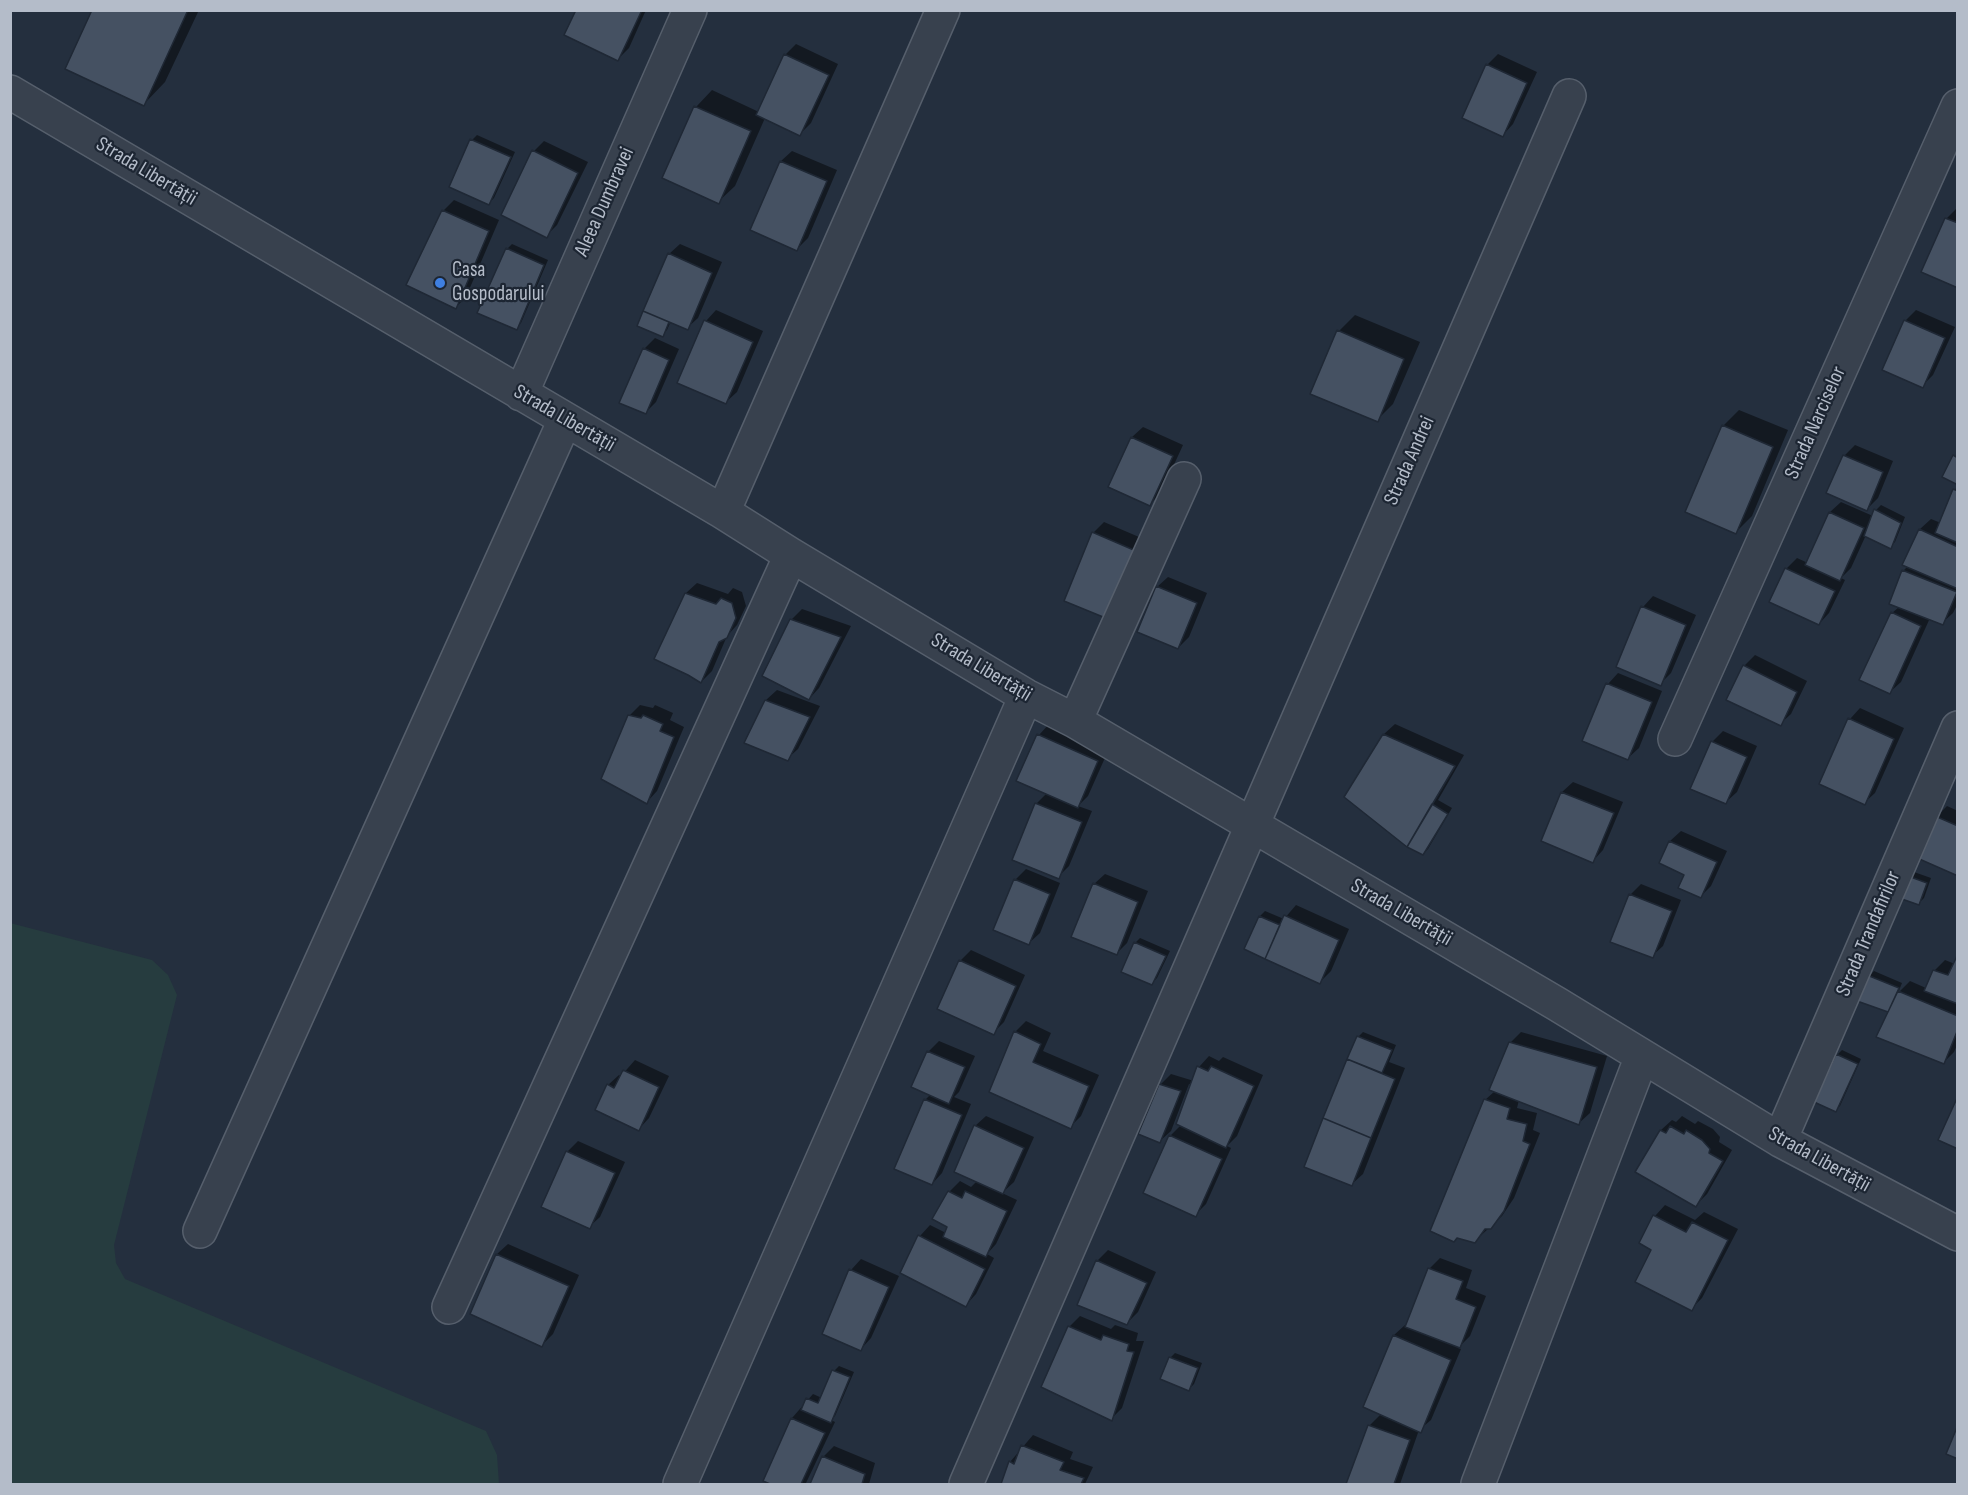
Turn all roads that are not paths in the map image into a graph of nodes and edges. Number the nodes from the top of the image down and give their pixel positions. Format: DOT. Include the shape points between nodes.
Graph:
graph roads {
  1 [pos="690,10"];
  2 [pos="943,10"];
  3 [pos="10,92"];
  4 [pos="1569,96"];
  5 [pos="1958,106"];
  6 [pos="521,394"];
  7 [pos="565,420"];
  8 [pos="1184,479"];
  9 [pos="723,512"];
  10 [pos="791,555"];
  11 [pos="1026,696"];
  12 [pos="1076,721"];
  13 [pos="1958,728"];
  14 [pos="1675,740"];
  15 [pos="1251,825"];
  16 [pos="1642,1056"];
  17 [pos="1780,1140"];
  18 [pos="200,1231"];
  19 [pos="1958,1234"];
  20 [pos="449,1307"];
  21 [pos="680,1485"];
  22 [pos="966,1485"];
  23 [pos="1478,1485"];
  1 -- 6 [label="street, Aleea Dumbravei"];
  2 -- 9 [label="street"];
  3 -- 6 [label="street, Strada Libertății"];
  4 -- 15 [label="street, Strada Andrei"];
  5 -- 14 [label="street, Strada Narciselor"];
  6 -- 7 [label="street, Strada Libertății"];
  7 -- 9 [label="street, Strada Libertății"];
  7 -- 18 [label="street"];
  8 -- 12 [label="street"];
  9 -- 10 [label="street, Strada Libertății"];
  10 -- 11 [label="street, Strada Libertății"];
  10 -- 20 [label="street"];
  11 -- 12 [label="street, Strada Libertății"];
  11 -- 21 [label="street"];
  12 -- 15 [label="street, Strada Libertății"];
  13 -- 17 [label="street, Strada Trandafirilor"];
  15 -- 16 [label="street, Strada Libertății"];
  15 -- 22 [label="street, Strada Andrei"];
  16 -- 17 [label="street, Strada Libertății"];
  16 -- 23 [label="street"];
  17 -- 19 [label="street, Strada Libertății"];
}
